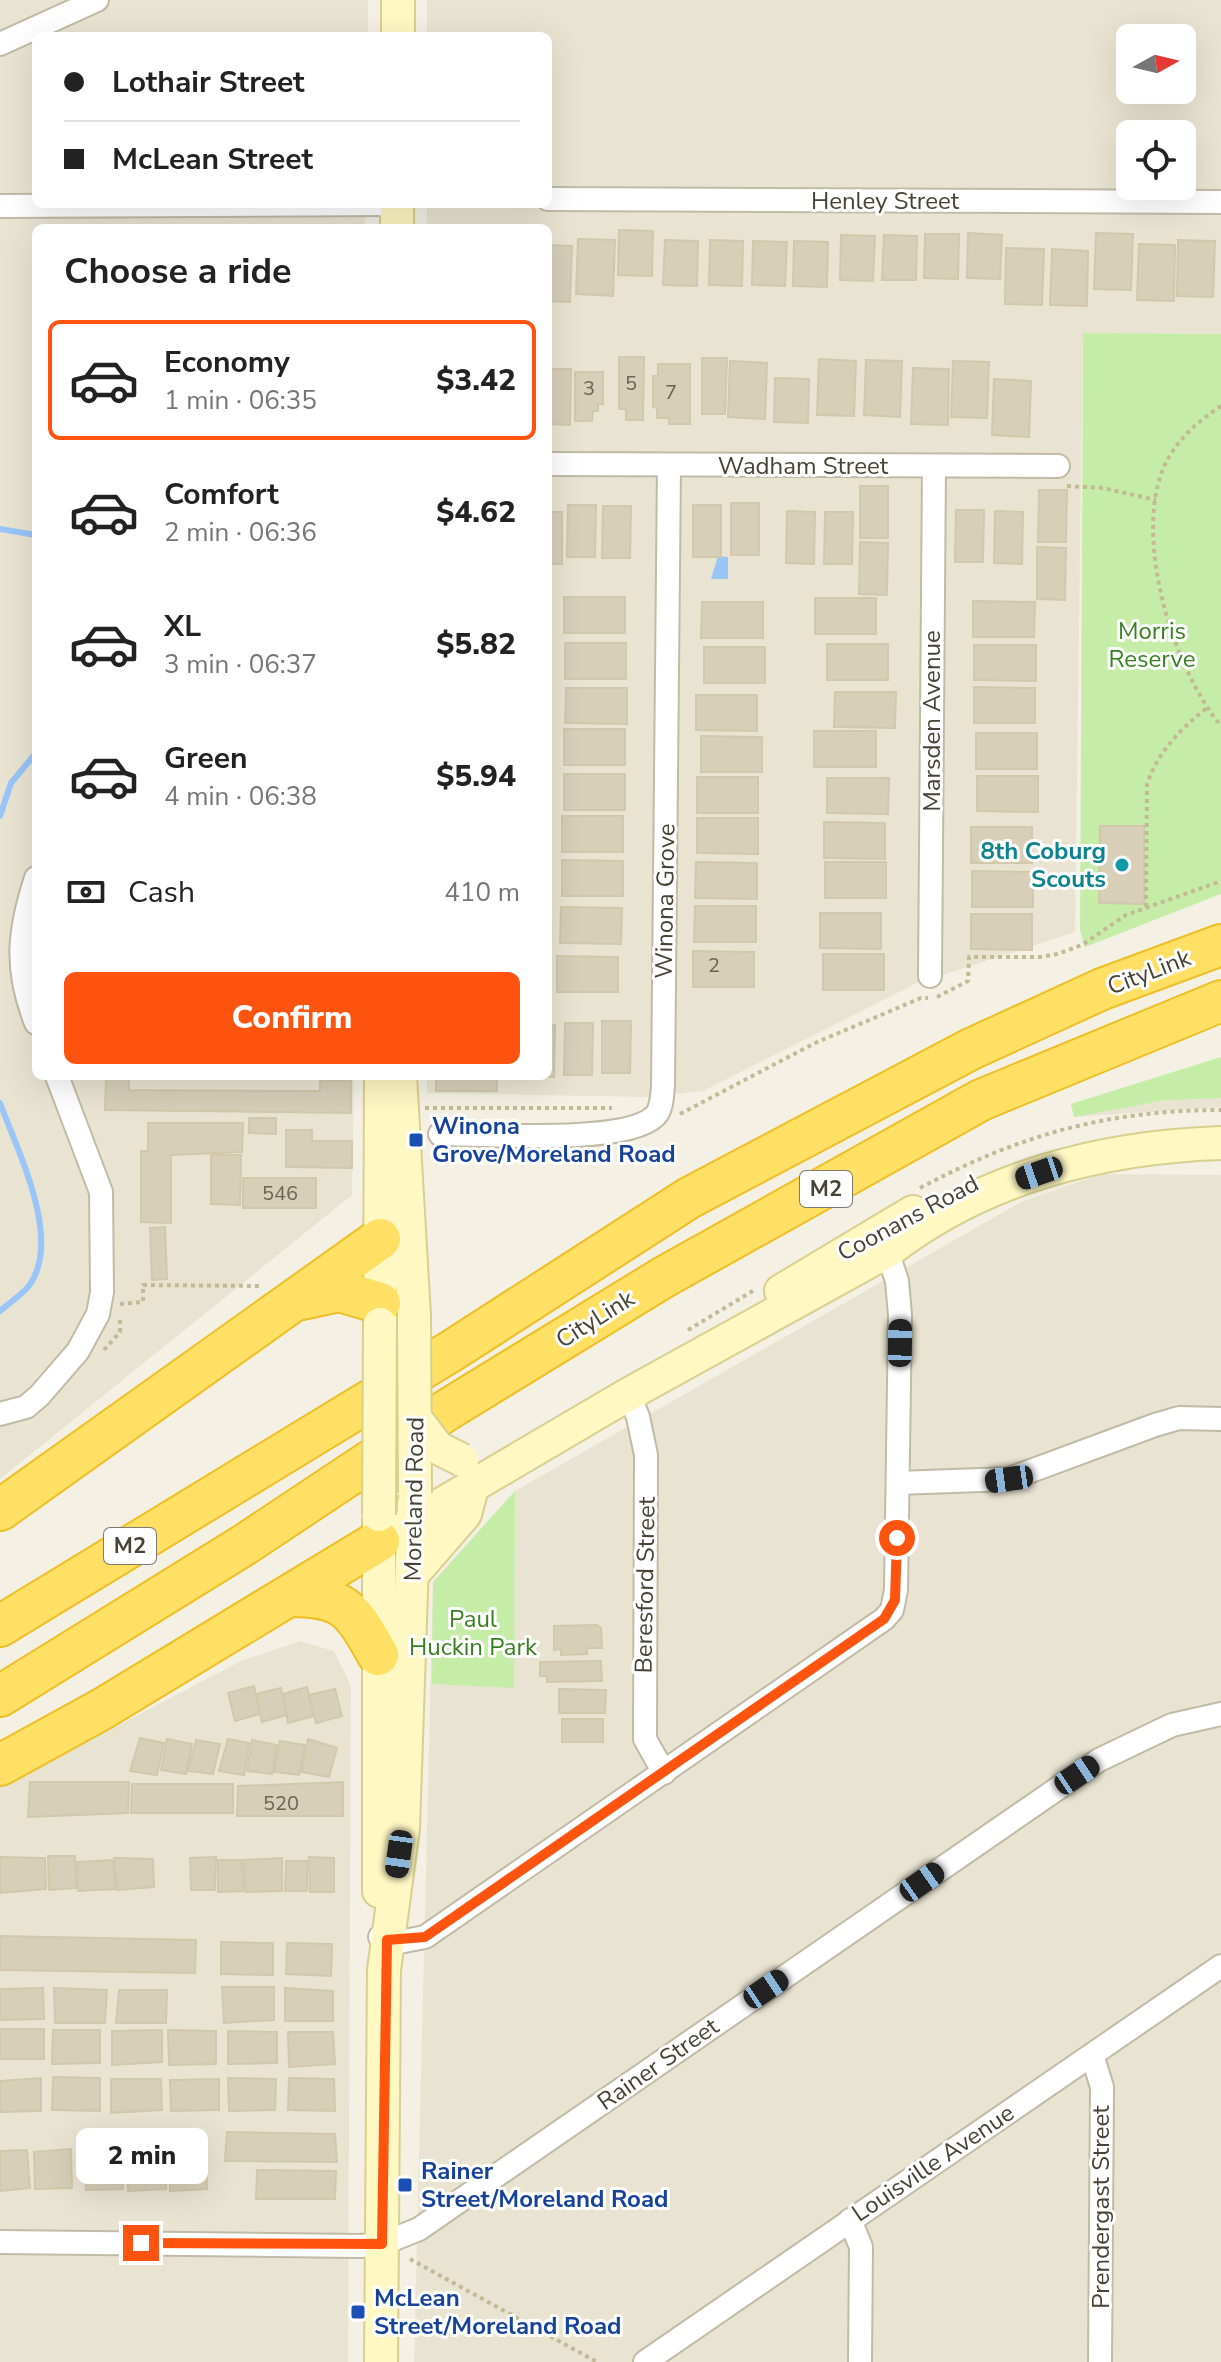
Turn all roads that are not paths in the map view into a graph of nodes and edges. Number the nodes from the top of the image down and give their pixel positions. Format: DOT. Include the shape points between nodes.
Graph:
graph roads {
  1 [pos="97,0"];
  2 [pos="398,0"];
  3 [pos="398,32"];
  4 [pos="0,44"];
  5 [pos="552,199"];
  6 [pos="1221,202"];
  7 [pos="0,206"];
  8 [pos="295,208"];
  9 [pos="70,217"];
  10 [pos="552,464"];
  11 [pos="669,466"];
  12 [pos="934,466"];
  13 [pos="1061,476"];
  14 [pos="32,899"];
  15 [pos="1221,945"];
  16 [pos="930,976"];
  17 [pos="1221,1001"];
  18 [pos="32,1013"];
  19 [pos="59,1080"];
  20 [pos="381,1080"];
  21 [pos="400,1080"];
  22 [pos="1221,1129"];
  23 [pos="440,1134"];
  24 [pos="1221,1143"];
  25 [pos="380,1239"];
  26 [pos="884,1241"];
  27 [pos="392,1316"];
  28 [pos="271,1318"];
  29 [pos="629,1394"];
  30 [pos="0,1414"];
  31 [pos="415,1418"];
  32 [pos="1221,1419"];
  33 [pos="467,1472"];
  34 [pos="898,1483"];
  35 [pos="414,1506"];
  36 [pos="0,1510"];
  37 [pos="379,1528"];
  38 [pos="412,1575"];
  39 [pos="289,1596"];
  40 [pos="0,1626"];
  41 [pos="378,1655"];
  42 [pos="0,1696"];
  43 [pos="1221,1714"];
  44 [pos="0,1765"];
  45 [pos="664,1773"];
  46 [pos="383,1949"];
  47 [pos="1221,1966"];
  48 [pos="1092,2055"];
  49 [pos="850,2220"];
  50 [pos="0,2242"];
  51 [pos="396,2252"];
  52 [pos="381,2362"];
  53 [pos="645,2362"];
  54 [pos="860,2362"];
  55 [pos="1100,2362"];
  1 -- 4 [label="street"];
  2 -- 3 [label="main road"];
  5 -- 6 [label="street, Henley Street"];
  7 -- 9 [label="street"];
  8 -- 9 [label="street"];
  10 -- 11 [label="street, Wadham Street"];
  11 -- 12 [label="street, Wadham Street"];
  11 -- 23 [label="street, Winona Grove" via="659,1109 645,1122 602,1134"];
  12 -- 13 [label="street, Wadham Street"];
  12 -- 16 [label="street, Marsden Avenue"];
  14 -- 18 [label="street" via="19,966"];
  15 -- 40 [label="highway, CityLink / M2" via="1102,989 971,1049 689,1198 453,1350"];
  17 -- 42 [label="highway, CityLink / M2" via="981,1100 664,1277"];
  19 -- 30 [label="street" via="101,1192 102,1292 98,1314 78,1351 26,1407"];
  20 -- 25 [label="main road, Moreland Road"];
  21 -- 27 [label="main road, Moreland Road"];
  22 -- 26 [label="main road, Coonans Road" via="1139,1134 1046,1154 959,1188"];
  24 -- 26 [label="main road, Coonans Road" via="1143,1148 1065,1164"];
  25 -- 27 [label="main road, Moreland Road"];
  25 -- 28 [label="highway"];
  26 -- 29 [label="main road, Coonans Road" via="821,1264"];
  26 -- 34 [label="street" via="899,1295"];
  27 -- 28 [label="highway" via="339,1291 304,1298"];
  27 -- 31 [label="main road, Moreland Road, bridge" via="416,1361"];
  27 -- 37 [label="main road, Moreland Road, bridge"];
  28 -- 36 [label="highway"];
  29 -- 33 [label="main road, Coonans Road" via="504,1466"];
  29 -- 45 [label="street, Beresford Street" via="646,1455 644,1727 649,1750"];
  31 -- 33 [label="main road, bridge" via="438,1448"];
  31 -- 35 [label="main road, Moreland Road, bridge"];
  32 -- 34 [label="street" via="1179,1418 1009,1479"];
  33 -- 35 [label="main road"];
  33 -- 38 [label="main road" via="465,1514"];
  34 -- 45 [label="street" via="892,1610"];
  35 -- 37 [label="main road"];
  35 -- 38 [label="main road, Moreland Road"];
  37 -- 39 [label="highway"];
  37 -- 41 [label="main road, Moreland Road"];
  38 -- 46 [label="main road, Moreland Road" via="403,1828"];
  39 -- 41 [label="highway" via="312,1596 345,1606"];
  39 -- 44 [label="highway"];
  41 -- 46 [label="main road, Moreland Road"];
  43 -- 51 [label="street, Rainer Street" via="1172,1725 1099,1760 430,2222"];
  45 -- 46 [label="street" via="425,1937"];
  46 -- 51 [label="main road, Moreland Road"];
  47 -- 48 [label="street, Louisville Avenue"];
  48 -- 49 [label="street, Louisville Avenue"];
  48 -- 55 [label="street, Prendergast Street" via="1102,2087"];
  49 -- 53 [label="street, Louisville Avenue"];
  49 -- 54 [label="street" via="861,2247"];
  50 -- 51 [label="street"];
  51 -- 52 [label="main road, Moreland Road"];
}
